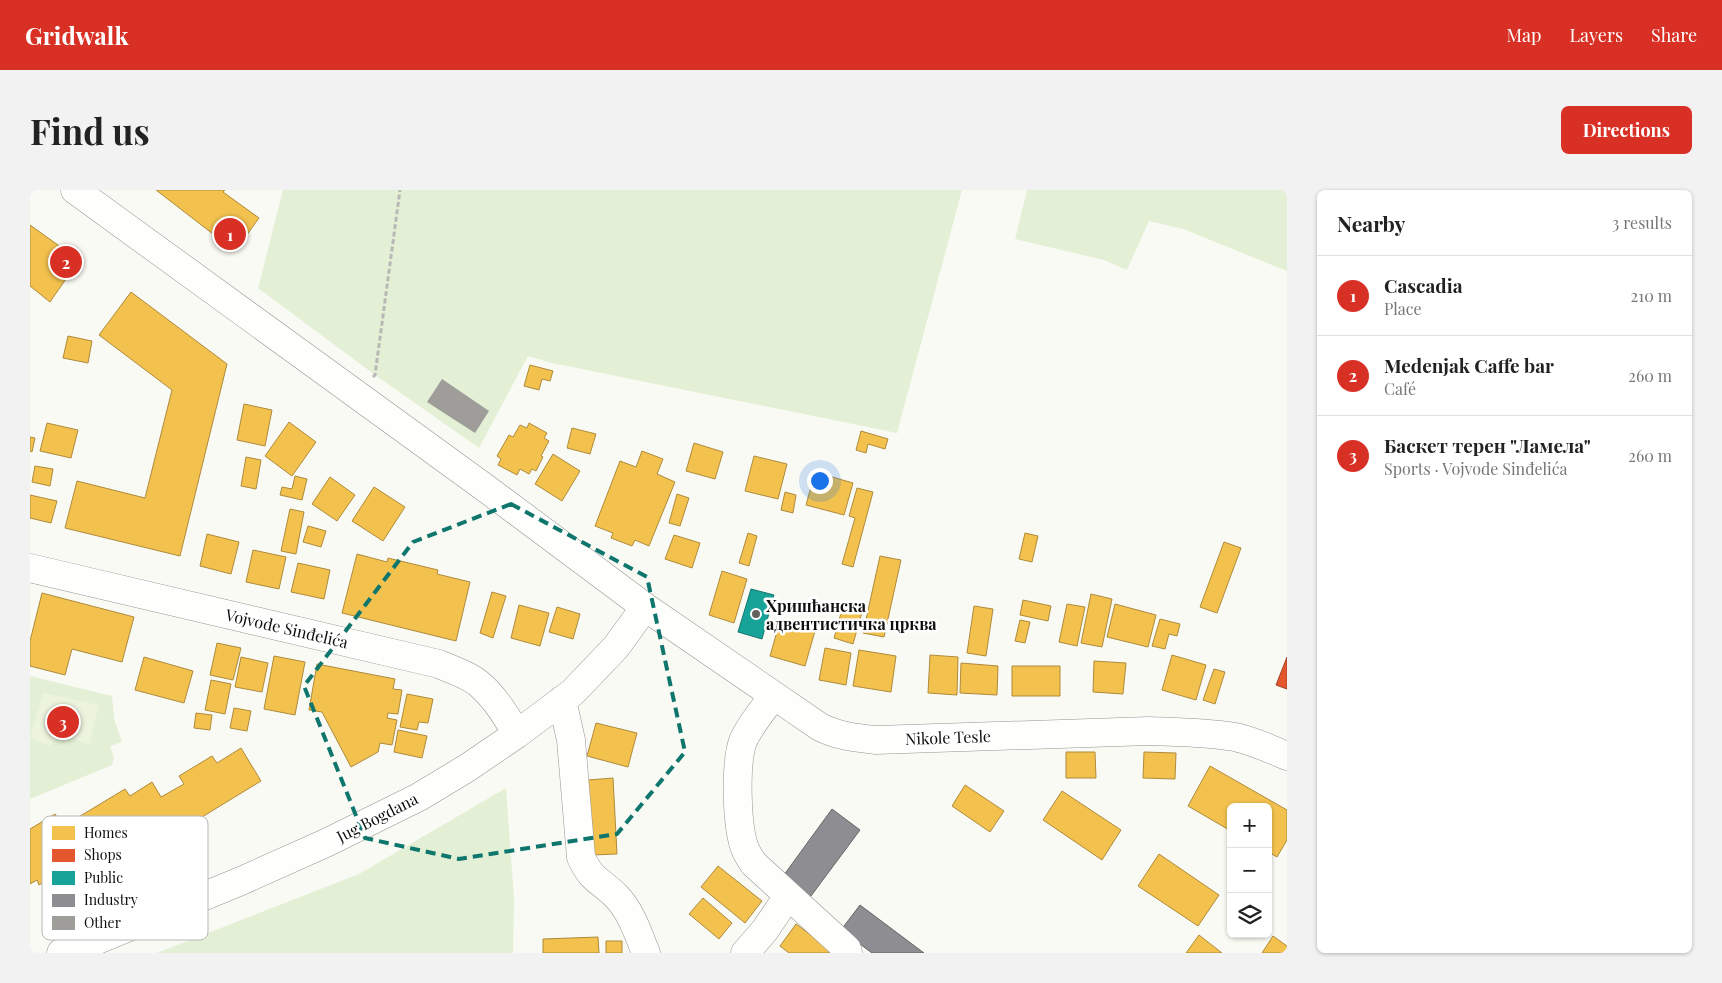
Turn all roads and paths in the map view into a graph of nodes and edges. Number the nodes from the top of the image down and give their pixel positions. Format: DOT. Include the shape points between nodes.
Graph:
graph roads {
  1 [pos="75,190"];
  2 [pos="400,190"];
  3 [pos="371,380"];
  4 [pos="30,568"];
  5 [pos="645,607"];
  6 [pos="773,696"];
  7 [pos="562,700"];
  8 [pos="517,734"];
  9 [pos="1287,756"];
  10 [pos="208,895"];
  11 [pos="788,896"];
  12 [pos="97,940"];
  13 [pos="61,953"];
  14 [pos="646,953"];
  15 [pos="746,953"];
  16 [pos="848,953"];
  1 -- 5 [label="street, Nikole Tesle"];
  2 -- 3 [label="path" via="375,375"];
  4 -- 8 [label="street, Vojvode Sinđelića" via="439,664 479,684 497,702"];
  5 -- 6 [label="street, Nikole Tesle"];
  5 -- 7 [label="street, Jug Bogdana" via="616,647"];
  6 -- 9 [label="street, Nikole Tesle" via="820,727 853,738 1193,732 1236,737"];
  6 -- 11 [label="street" via="748,731 740,752 740,825 746,850 754,864"];
  7 -- 8 [label="street, Jug Bogdana"];
  7 -- 14 [label="street" via="571,740 582,857 595,880 617,897 630,914"];
  8 -- 10 [label="street, Jug Bogdana" via="419,797"];
  11 -- 15 [label="street"];
  11 -- 16 [label="street"];
  12 -- 13 [label="street, Jug Bogdana"];
}
